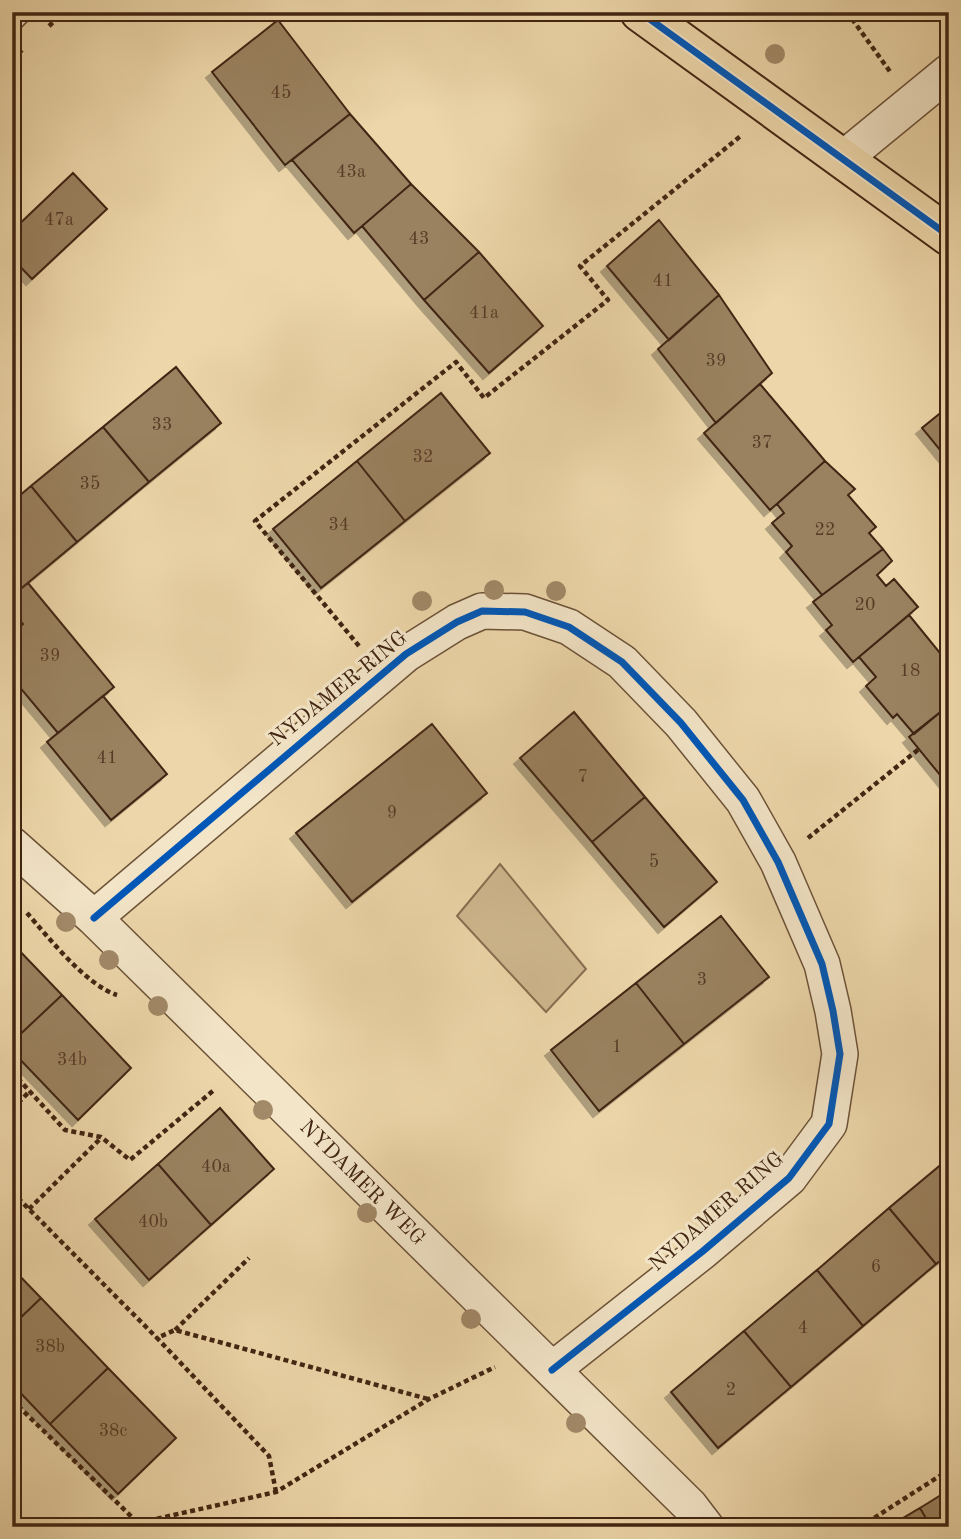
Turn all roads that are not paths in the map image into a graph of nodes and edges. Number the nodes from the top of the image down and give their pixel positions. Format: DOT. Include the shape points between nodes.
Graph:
graph roads {
  1 [pos="23,12"];
  2 [pos="640,12"];
  3 [pos="12,23"];
  4 [pos="949,72"];
  5 [pos="842,159"];
  6 [pos="949,236"];
  7 [pos="12,845"];
  8 [pos="94,918"];
  9 [pos="552,1370"];
  10 [pos="706,1527"];
  1 -- 3 [label="lane"];
  2 -- 5 [label="main road"];
  4 -- 5 [label="street"];
  5 -- 6 [label="main road"];
  7 -- 8 [label="street, NYDAMER WEG"];
  8 -- 9 [label="street, NYDAMER WEG"];
  8 -- 9 [label="street, NYDAMER RING" via="406,654 457,622 482,611 524,612 569,627 622,662 681,723 743,800 778,862 822,964 841,1054 829,1124 789,1178"];
  9 -- 10 [label="street, NYDAMER WEG"];
}
